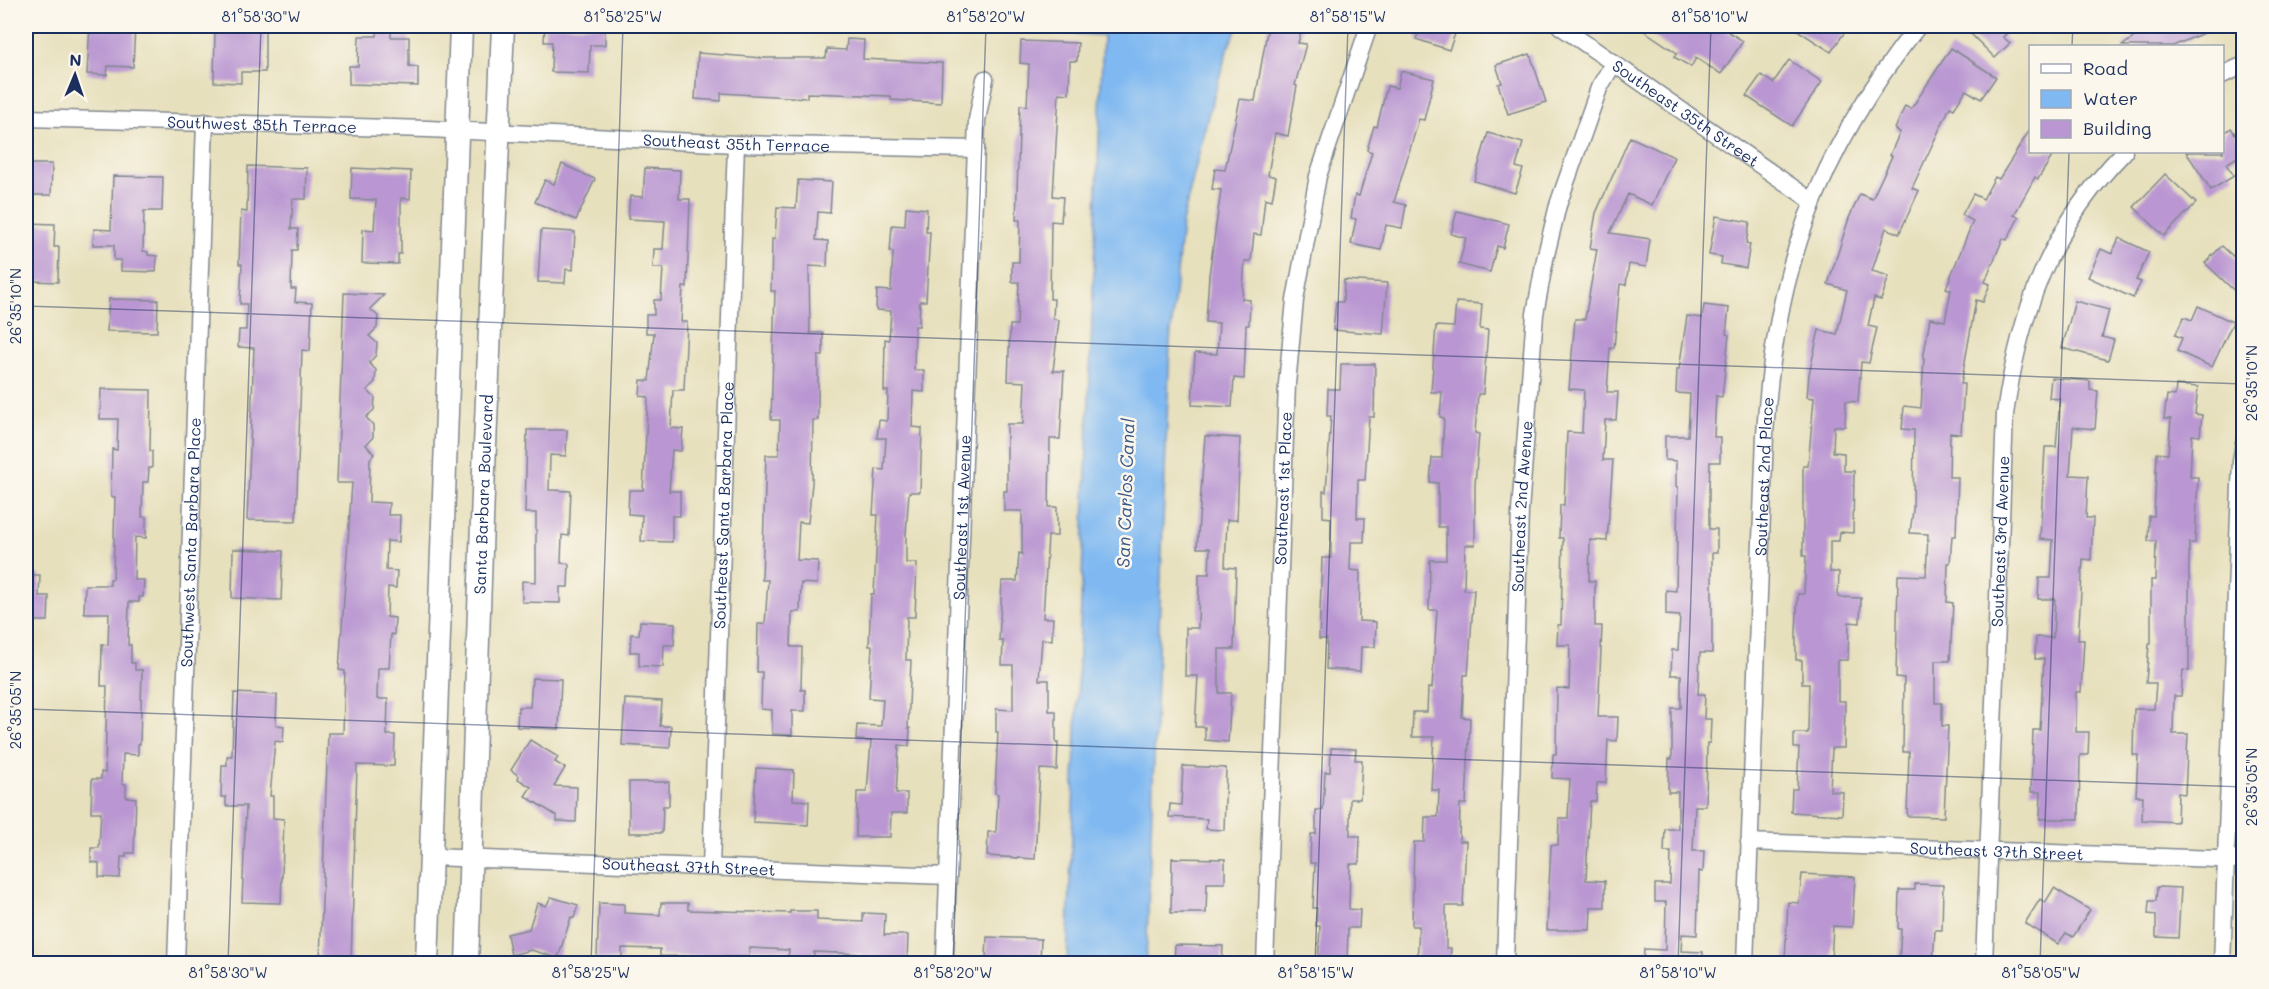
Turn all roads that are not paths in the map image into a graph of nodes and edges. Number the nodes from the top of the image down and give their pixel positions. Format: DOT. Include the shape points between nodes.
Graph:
graph roads {
  1 [pos="461,26"];
  2 [pos="503,26"];
  3 [pos="1369,26"];
  4 [pos="1560,26"];
  5 [pos="1918,26"];
  6 [pos="1613,64"];
  7 [pos="2244,64"];
  8 [pos="2224,74"];
  9 [pos="985,79"];
  10 [pos="26,118"];
  11 [pos="205,122"];
  12 [pos="458,131"];
  13 [pos="498,133"];
  14 [pos="736,144"];
  15 [pos="976,149"];
  16 [pos="2123,153"];
  17 [pos="1812,201"];
  18 [pos="2244,443"];
  19 [pos="444,491"];
  20 [pos="483,492"];
  21 [pos="1749,842"];
  22 [pos="1988,851"];
  23 [pos="431,857"];
  24 [pos="472,858"];
  25 [pos="2226,859"];
  26 [pos="2244,860"];
  27 [pos="711,867"];
  28 [pos="948,876"];
  29 [pos="945,957"];
  30 [pos="176,963"];
  31 [pos="427,963"];
  32 [pos="467,963"];
  33 [pos="1265,963"];
  34 [pos="1504,963"];
  35 [pos="1745,963"];
  36 [pos="1984,963"];
  37 [pos="2222,963"];
  1 -- 12 [label="main road"];
  2 -- 13 [label="main road, Santa Barbara Boulevard"];
  3 -- 33 [label="street, Southeast 1st Place" via="1318,176 1295,300 1287,384"];
  4 -- 6 [label="street, Southeast 35th Street"];
  5 -- 17 [label="street, Southeast 2nd Place" via="1872,88"];
  6 -- 17 [label="street, Southeast 35th Street"];
  6 -- 34 [label="street, Southeast 2nd Avenue" via="1599,88 1558,205 1535,314 1520,511"];
  7 -- 8 [label="street"];
  9 -- 15 [label="street, Southeast 1st Avenue"];
  10 -- 11 [label="street, Southwest 35th Terrace"];
  11 -- 12 [label="street, Southwest 35th Terrace"];
  11 -- 30 [label="street, Southwest Santa Barbara Place"];
  12 -- 13 [label="street, Southwest 35th Terrace"];
  12 -- 19 [label="main road"];
  13 -- 14 [label="street, Southeast 35th Terrace"];
  13 -- 20 [label="main road, Santa Barbara Boulevard"];
  14 -- 15 [label="street, Southeast 35th Terrace"];
  14 -- 27 [label="street, Southeast Santa Barbara Place"];
  15 -- 28 [label="street, Southeast 1st Avenue"];
  16 -- 22 [label="street, Southeast 3rd Avenue" via="2079,206 2045,265 2011,370 2005,426"];
  17 -- 21 [label="street, Southeast 2nd Place" via="1784,292 1768,387"];
  18 -- 25 [label="street"];
  19 -- 20 [label="main road"];
  19 -- 23 [label="main road"];
  20 -- 24 [label="main road, Santa Barbara Boulevard"];
  21 -- 22 [label="street, Southeast 37th Street"];
  21 -- 35 [label="street, Southeast 2nd Place"];
  22 -- 25 [label="street, Southeast 37th Street"];
  22 -- 36 [label="street, Southeast 3rd Avenue"];
  23 -- 24 [label="street, Southeast 37th Street"];
  23 -- 31 [label="main road"];
  24 -- 27 [label="street, Southeast 37th Street"];
  24 -- 32 [label="main road, Santa Barbara Boulevard"];
  25 -- 26 [label="street, Southeast 37th Street"];
  25 -- 37 [label="street"];
  27 -- 28 [label="street, Southeast 37th Street"];
  28 -- 29 [label="street, Southeast 1st Avenue"];
}
